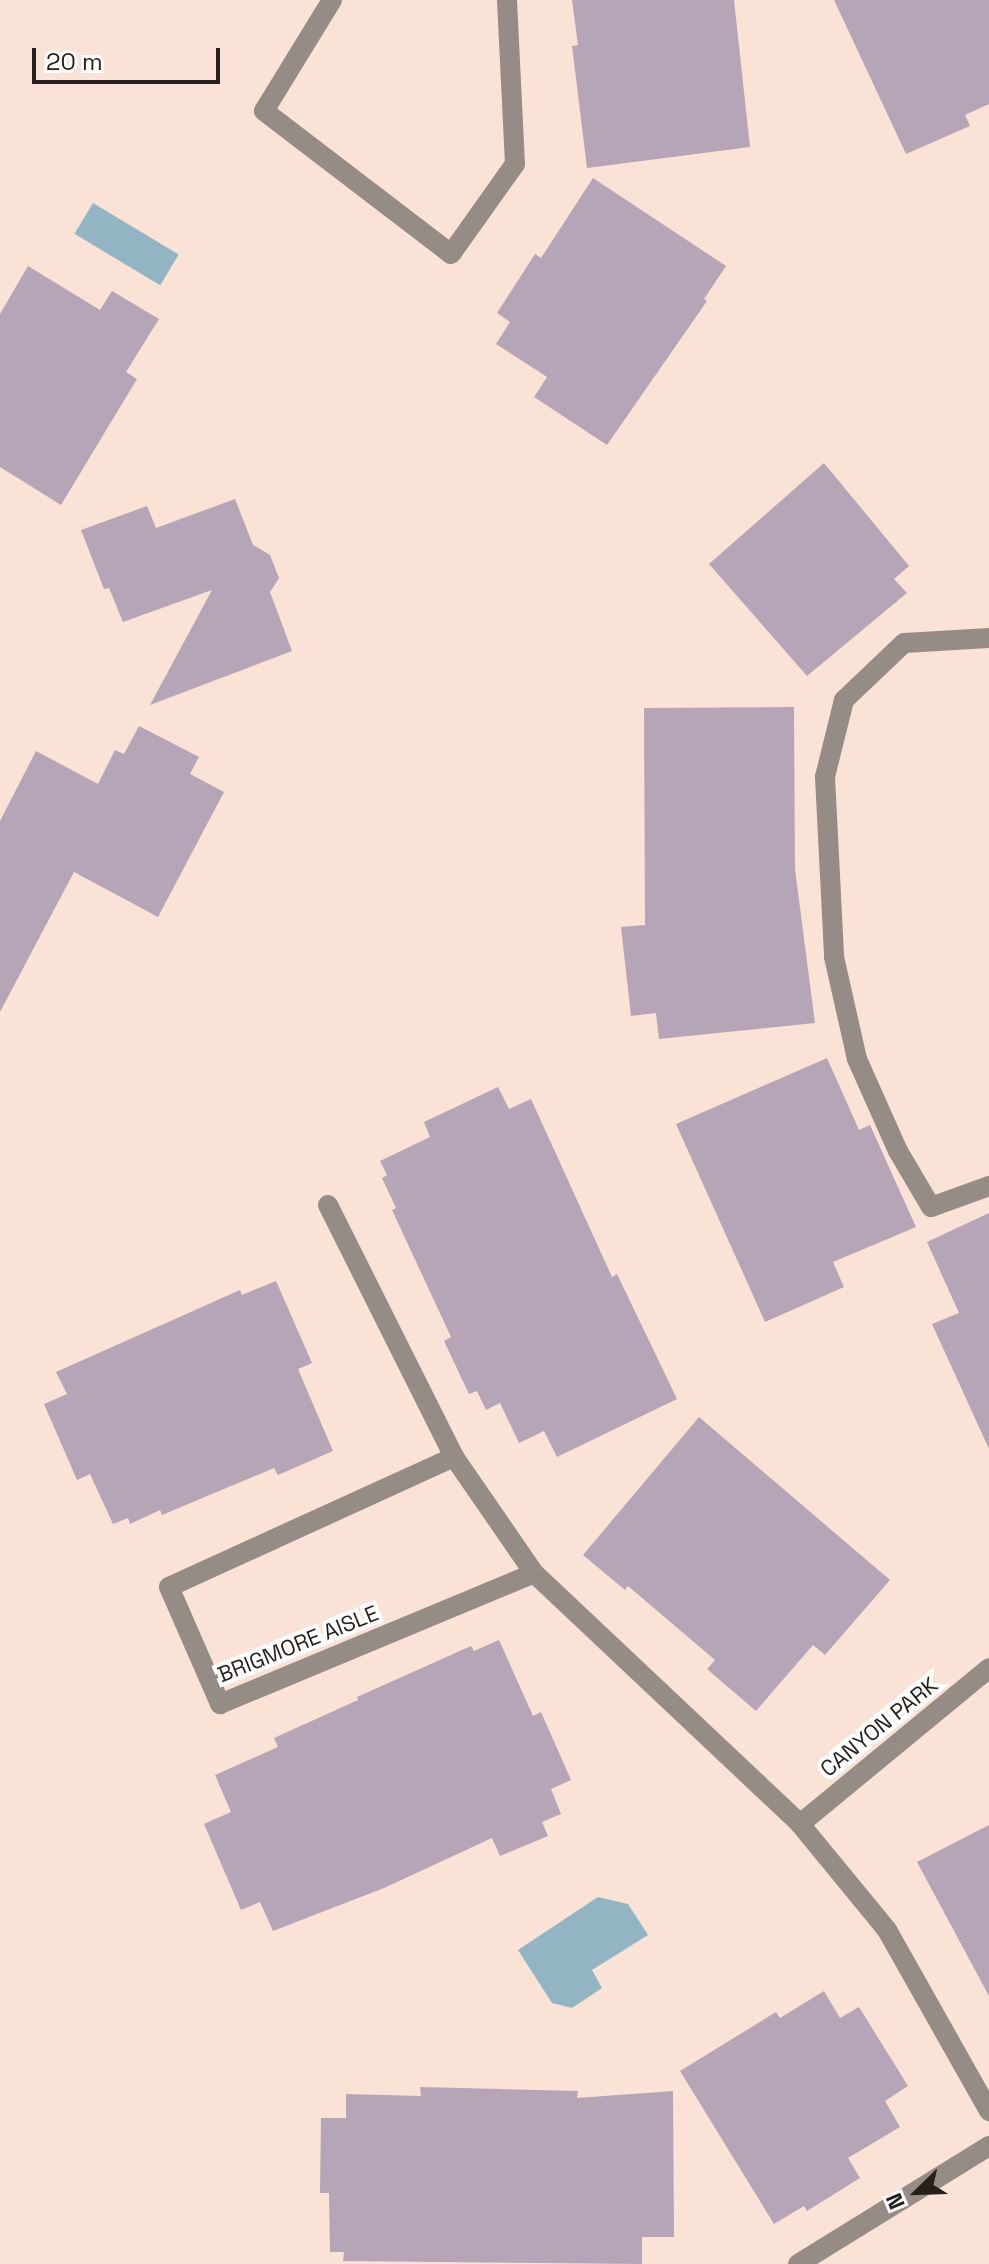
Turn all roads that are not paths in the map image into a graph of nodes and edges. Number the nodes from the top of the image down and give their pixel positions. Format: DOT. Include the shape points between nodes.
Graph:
graph roads {
  1 [pos="332,0"];
  2 [pos="507,0"];
  3 [pos="989,638"];
  4 [pos="989,1186"];
  5 [pos="328,1205"];
  6 [pos="454,1457"];
  7 [pos="534,1573"];
  8 [pos="989,1668"];
  9 [pos="800,1824"];
  10 [pos="989,2111"];
  11 [pos="989,2146"];
  12 [pos="798,2264"];
  1 -- 2 [label="street" via="264,111 451,254 515,164"];
  3 -- 4 [label="street" via="904,643 844,700 825,777 834,957 857,1059 898,1151 931,1207"];
  5 -- 6 [label="street"];
  6 -- 7 [label="street"];
  6 -- 7 [label="street, BRIGMORE AISLE" via="169,1587 220,1704"];
  7 -- 9 [label="street"];
  8 -- 9 [label="street, CANYON PARK"];
  9 -- 10 [label="street" via="887,1930"];
  11 -- 12 [label="street"];
}
